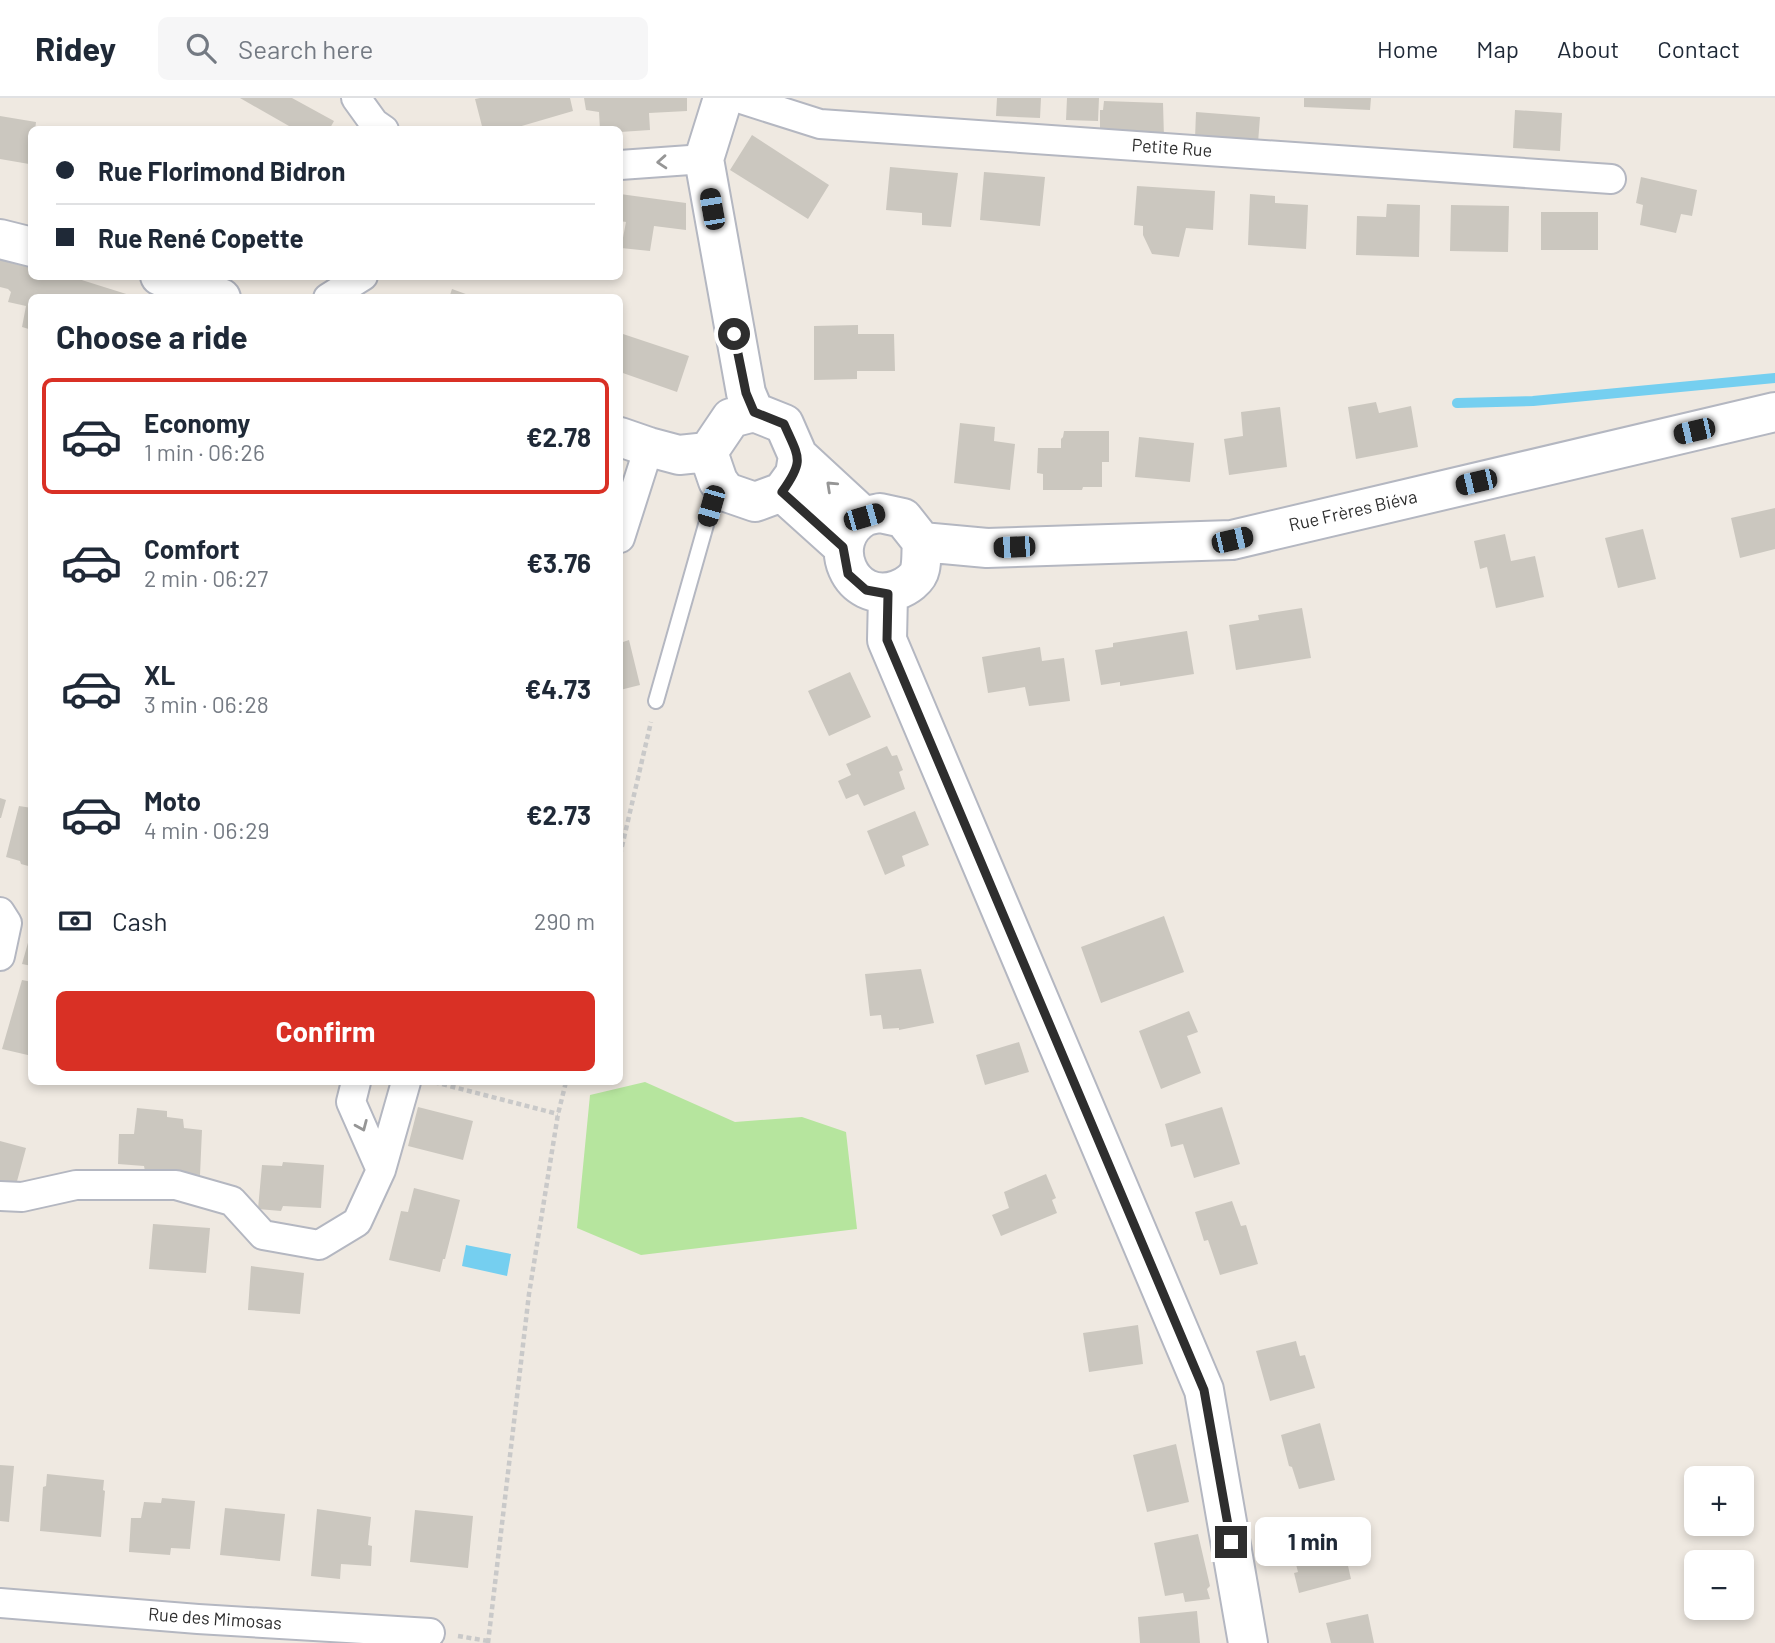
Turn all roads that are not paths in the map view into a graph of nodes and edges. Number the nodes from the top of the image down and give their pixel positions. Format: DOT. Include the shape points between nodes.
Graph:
graph roads {
  1 [pos="356,98"];
  2 [pos="723,98"];
  3 [pos="738,98"];
  4 [pos="378,126"];
  5 [pos="704,159"];
  6 [pos="623,165"];
  7 [pos="1611,179"];
  8 [pos="0,239"];
  9 [pos="28,246"];
  10 [pos="171,280"];
  11 [pos="357,280"];
  12 [pos="210,294"];
  13 [pos="334,294"];
  14 [pos="754,412"];
  15 [pos="1775,412"];
  16 [pos="634,442"];
  17 [pos="798,456"];
  18 [pos="713,467"];
  19 [pos="782,492"];
  20 [pos="623,517"];
  21 [pos="854,532"];
  22 [pos="922,542"];
  23 [pos="888,594"];
  24 [pos="656,701"];
  25 [pos="0,912"];
  26 [pos="0,956"];
  27 [pos="355,1085"];
  28 [pos="405,1085"];
  29 [pos="381,1170"];
  30 [pos="0,1196"];
  31 [pos="0,1603"];
  32 [pos="197,1631"];
  33 [pos="430,1633"];
  34 [pos="1248,1643"];
  1 -- 4 [label="street"];
  2 -- 5 [label="street"];
  3 -- 7 [label="street, Petite Rue" via="820,124"];
  5 -- 6 [label="street, one-way"];
  5 -- 14 [label="street" via="746,393"];
  8 -- 9 [label="street"];
  10 -- 12 [label="street"];
  11 -- 13 [label="street"];
  14 -- 17 [label="street" via="784,424"];
  14 -- 18 [label="street" via="731,418"];
  15 -- 22 [label="street, Rue Frères Biéva" via="1232,540 987,548"];
  16 -- 18 [label="street"];
  16 -- 20 [label="street"];
  17 -- 19 [label="street" via="795,474"];
  21 -- 17 [label="street, one-way"];
  18 -- 19 [label="street" via="726,492 755,502"];
  18 -- 24 [label="lane"];
  19 -- 21 [label="street"];
  21 -- 22 [label="street" via="880,513 903,517"];
  21 -- 23 [label="street" via="848,574 866,590"];
  22 -- 23 [label="street" via="920,572 905,588"];
  23 -- 34 [label="street" via="887,640 1204,1390"];
  25 -- 26 [label="street" via="7,923"];
  27 -- 29 [label="street, one-way" via="351,1102"];
  28 -- 29 [label="street"];
  29 -- 30 [label="street" via="357,1222 319,1245 263,1235 232,1201 176,1185 76,1185 22,1197"];
  31 -- 32 [label="street, Rue des Mimosas"];
  32 -- 33 [label="street, Rue des Mimosas"];
}
